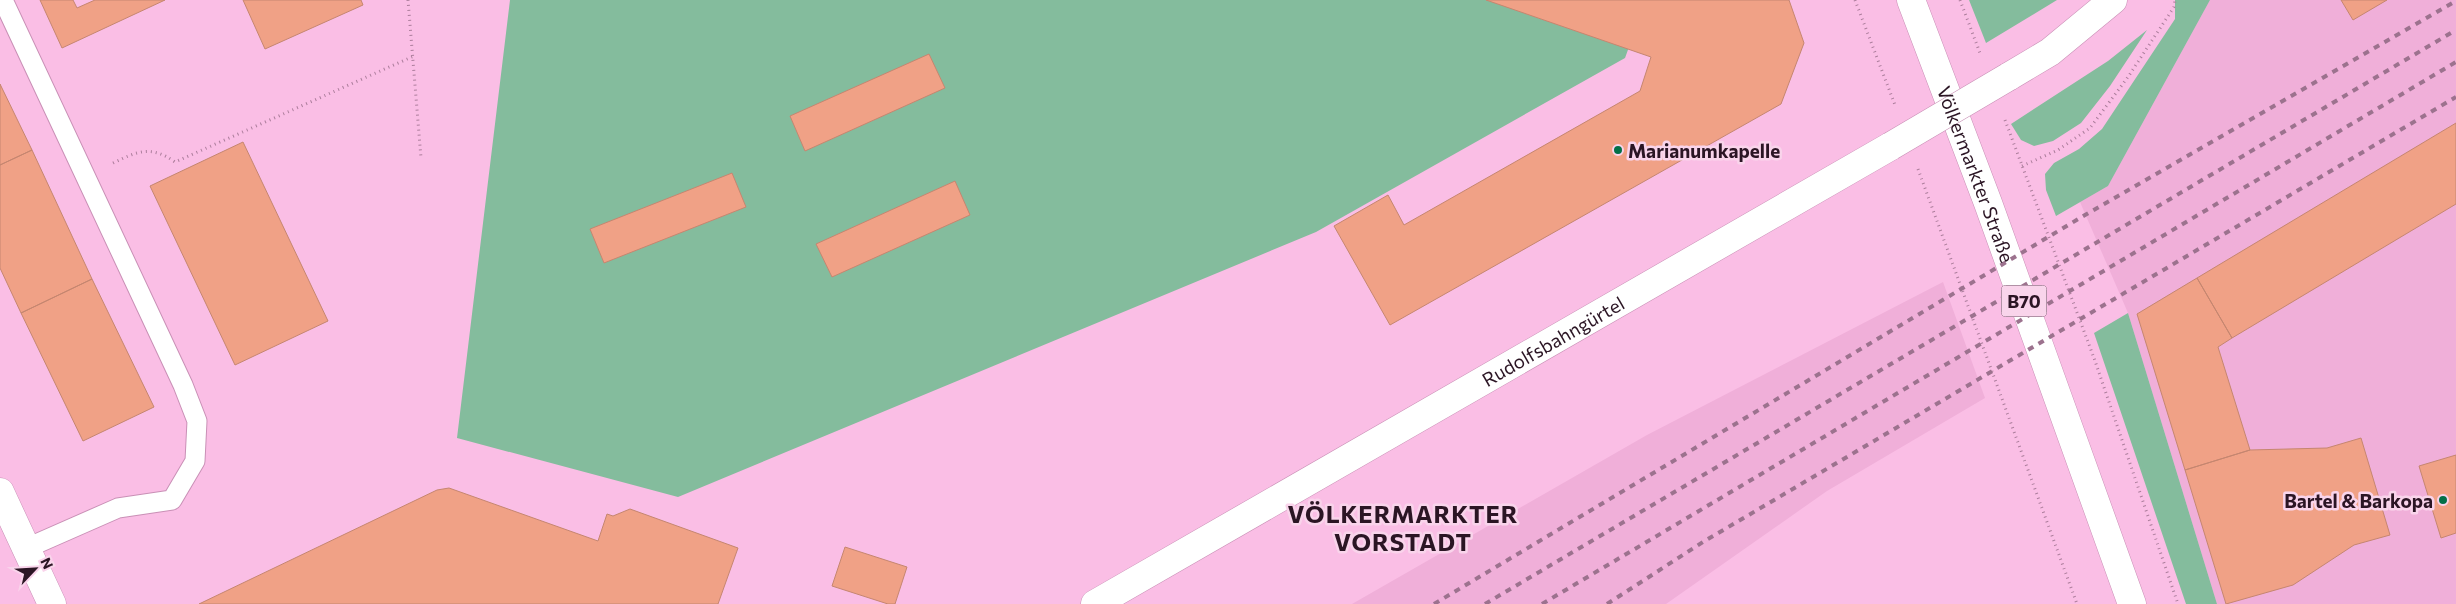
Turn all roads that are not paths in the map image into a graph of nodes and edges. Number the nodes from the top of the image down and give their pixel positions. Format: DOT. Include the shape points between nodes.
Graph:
graph roads {
  1 [pos="3,0"];
  2 [pos="1911,0"];
  3 [pos="2112,0"];
  4 [pos="0,492"];
  5 [pos="26,548"];
  6 [pos="52,604"];
  7 [pos="1095,604"];
  8 [pos="2132,604"];
  1 -- 5 [label="lane" via="197,421 195,461 172,500 118,508"];
  2 -- 8 [label="street, Völkermarkter Straße / B70" via="1988,203"];
  3 -- 7 [label="street, Rudolfsbahngürtel, bridge" via="2050,52 2008,77"];
  4 -- 5 [label="street"];
  5 -- 6 [label="street"];
}
